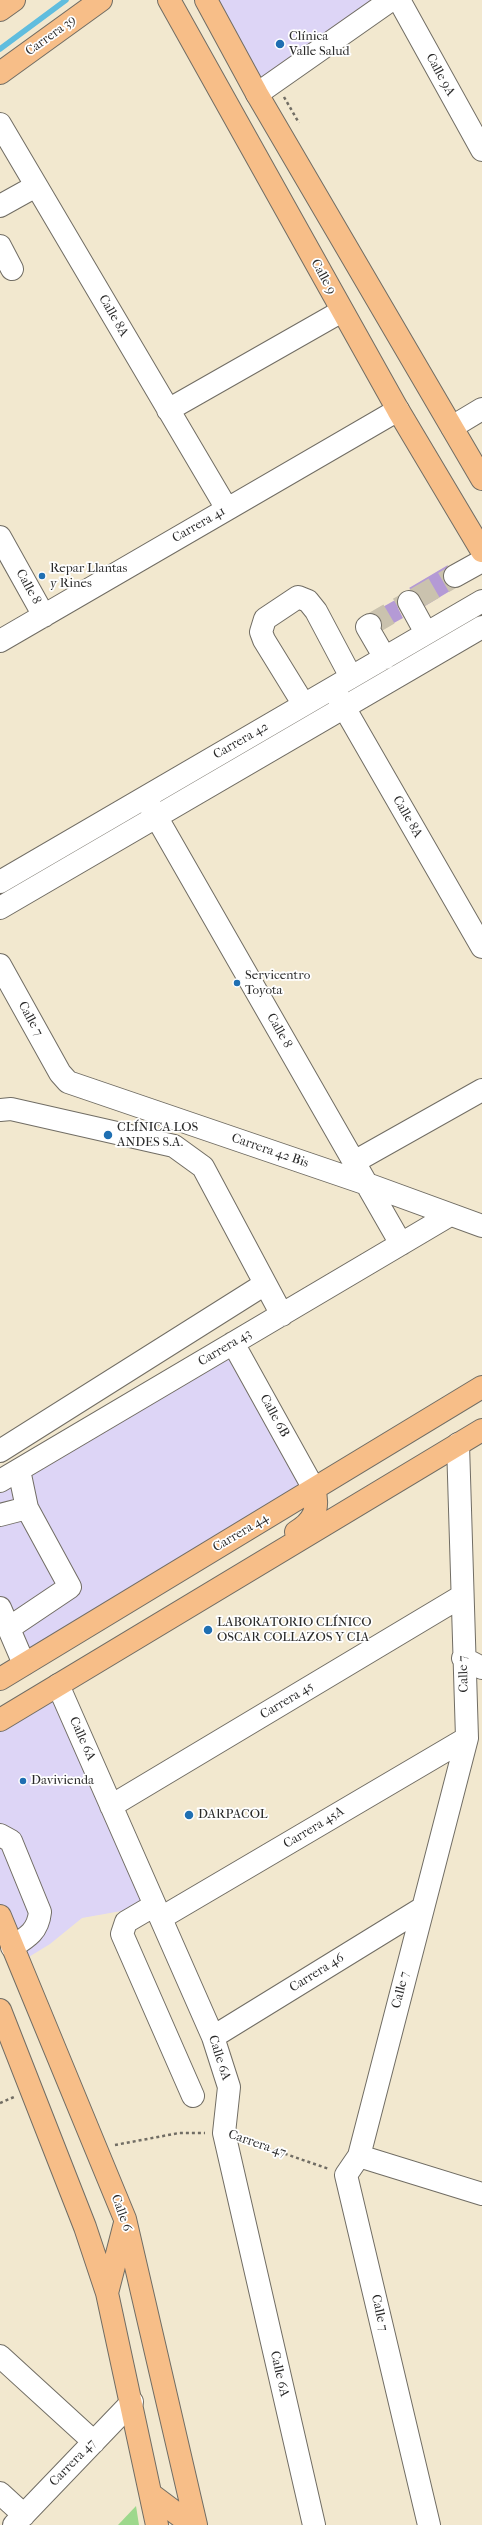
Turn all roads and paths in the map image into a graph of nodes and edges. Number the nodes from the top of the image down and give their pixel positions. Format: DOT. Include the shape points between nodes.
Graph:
graph roads {
  1 [pos="14,0"];
  2 [pos="101,0"];
  3 [pos="169,0"];
  4 [pos="206,0"];
  5 [pos="390,0"];
  6 [pos="399,0"];
  7 [pos="0,10"];
  8 [pos="0,73"];
  9 [pos="257,94"];
  10 [pos="0,124"];
  11 [pos="482,150"];
  12 [pos="36,186"];
  13 [pos="0,206"];
  14 [pos="0,246"];
  15 [pos="12,269"];
  16 [pos="342,311"];
  17 [pos="482,409"];
  18 [pos="168,410"];
  19 [pos="398,410"];
  20 [pos="452,427"];
  21 [pos="482,479"];
  22 [pos="227,509"];
  23 [pos="0,537"];
  24 [pos="482,551"];
  25 [pos="482,561"];
  26 [pos="455,576"];
  27 [pos="482,601"];
  28 [pos="410,602"];
  29 [pos="44,616"];
  30 [pos="370,625"];
  31 [pos="482,627"];
  32 [pos="426,633"];
  33 [pos="0,641"];
  34 [pos="385,658"];
  35 [pos="342,683"];
  36 [pos="304,705"];
  37 [pos="344,707"];
  38 [pos="145,797"];
  39 [pos="156,816"];
  40 [pos="0,882"];
  41 [pos="0,908"];
  42 [pos="482,947"];
  43 [pos="0,965"];
  44 [pos="60,1073"];
  45 [pos="482,1090"];
  46 [pos="0,1110"];
  47 [pos="354,1162"];
  48 [pos="367,1184"];
  49 [pos="450,1215"];
  50 [pos="482,1226"];
  51 [pos="401,1244"];
  52 [pos="265,1284"];
  53 [pos="282,1314"];
  54 [pos="234,1343"];
  55 [pos="482,1387"];
  56 [pos="482,1430"];
  57 [pos="458,1444"];
  58 [pos="0,1451"];
  59 [pos="19,1470"];
  60 [pos="0,1481"];
  61 [pos="314,1489"];
  62 [pos="27,1508"];
  63 [pos="0,1515"];
  64 [pos="266,1560"];
  65 [pos="462,1596"];
  66 [pos="0,1608"];
  67 [pos="9,1628"];
  68 [pos="473,1663"];
  69 [pos="24,1664"];
  70 [pos="0,1679"];
  71 [pos="58,1685"];
  72 [pos="0,1720"];
  73 [pos="467,1738"];
  74 [pos="111,1806"];
  75 [pos="0,1835"];
  76 [pos="421,1909"];
  77 [pos="158,1912"];
  78 [pos="0,1916"];
  79 [pos="12,1947"];
  80 [pos="0,2010"];
  81 [pos="213,2037"];
  82 [pos="22,2094"];
  83 [pos="193,2096"];
  84 [pos="0,2103"];
  85 [pos="224,2133"];
  86 [pos="95,2149"];
  87 [pos="359,2156"];
  88 [pos="346,2174"];
  89 [pos="482,2194"];
  90 [pos="125,2219"];
  91 [pos="107,2293"];
  92 [pos="0,2356"];
  93 [pos="132,2402"];
  94 [pos="94,2442"];
  95 [pos="0,2493"];
  96 [pos="152,2495"];
  97 [pos="19,2520"];
  98 [pos="157,2525"];
  99 [pos="192,2525"];
  100 [pos="196,2525"];
  101 [pos="314,2525"];
  102 [pos="429,2525"];
  1 -- 7 [label="main road"];
  2 -- 8 [label="main road, Carrera 39"];
  3 -- 16 [label="main road, Calle 9"];
  4 -- 9 [label="main road"];
  5 -- 9 [label="street"];
  6 -- 11 [label="street, Calle 9A"];
  9 -- 20 [label="main road"];
  10 -- 12 [label="street, Calle 8A"];
  12 -- 13 [label="street"];
  12 -- 18 [label="street, Calle 8A"];
  14 -- 15 [label="street"];
  16 -- 18 [label="street"];
  16 -- 19 [label="main road, Calle 9"];
  17 -- 20 [label="street"];
  18 -- 22 [label="street, Calle 8A"];
  19 -- 22 [label="street, Carrera 41"];
  19 -- 24 [label="main road, Calle 9"];
  20 -- 21 [label="main road"];
  22 -- 29 [label="street, Carrera 41"];
  23 -- 29 [label="street, Calle 8"];
  25 -- 26 [label="street"];
  27 -- 32 [label="street, Carrera 42"];
  28 -- 32 [label="street"];
  29 -- 33 [label="street, Carrera 41"];
  30 -- 34 [label="street" via="367,627"];
  31 -- 37 [label="street, Carrera 42"];
  32 -- 34 [label="street, Carrera 42"];
  34 -- 35 [label="street, Carrera 42"];
  35 -- 36 [label="street, Carrera 42"];
  35 -- 36 [label="street, Calle 8A" via="316,611 308,601 298,597 265,619 261,632"];
  35 -- 37 [label="street, Calle 8A"];
  36 -- 38 [label="street, Carrera 42"];
  37 -- 39 [label="street, Carrera 42"];
  37 -- 42 [label="street, Calle 8A"];
  38 -- 39 [label="street, Calle 8"];
  38 -- 40 [label="street, Carrera 42"];
  39 -- 41 [label="street, Carrera 42"];
  39 -- 47 [label="street, Calle 8"];
  43 -- 44 [label="street, Calle 7"];
  44 -- 48 [label="street, Carrera 42 Bis" via="68,1082"];
  45 -- 47 [label="street"];
  46 -- 52 [label="street" via="11,1109 174,1146 204,1168"];
  47 -- 48 [label="street, Calle 8"];
  48 -- 49 [label="street, Carrera 42 Bis"];
  48 -- 51 [label="street, Calle 8"];
  49 -- 50 [label="street, Carrera 42 Bis"];
  49 -- 51 [label="street, Carrera 43"];
  51 -- 53 [label="street, Carrera 43"];
  52 -- 53 [label="street"];
  52 -- 58 [label="street"];
  53 -- 54 [label="street, Carrera 43"];
  54 -- 59 [label="street, Carrera 43"];
  54 -- 61 [label="street, Calle 6B"];
  55 -- 61 [label="main road, Carrera 44"];
  56 -- 57 [label="main road"];
  57 -- 64 [label="main road"];
  57 -- 65 [label="street, Calle 7"];
  59 -- 60 [label="street, Carrera 43"];
  59 -- 62 [label="street"];
  61 -- 64 [label="main road" via="316,1501 309,1525 269,1548"];
  61 -- 69 [label="main road, Carrera 44"];
  62 -- 63 [label="street"];
  62 -- 67 [label="street" via="70,1587"];
  64 -- 71 [label="main road"];
  65 -- 68 [label="street, Calle 7"];
  65 -- 74 [label="street, Carrera 45"];
  66 -- 67 [label="street"];
  67 -- 69 [label="street"];
  68 -- 73 [label="street, Calle 7"];
  69 -- 70 [label="main road, Carrera 44"];
  71 -- 72 [label="main road"];
  71 -- 74 [label="street, Calle 6A"];
  73 -- 76 [label="street, Calle 7"];
  73 -- 77 [label="street, Carrera 45A"];
  74 -- 77 [label="street, Calle 6A"];
  75 -- 79 [label="street" via="11,1841 40,1912 39,1923 32,1934"];
  76 -- 81 [label="street, Carrera 46"];
  76 -- 87 [label="street, Calle 7"];
  77 -- 81 [label="street, Calle 6A"];
  77 -- 83 [label="street, Carrera 45A" via="126,1922 122,1934"];
  78 -- 79 [label="main road, Calle 6"];
  79 -- 86 [label="main road, Calle 6"];
  80 -- 91 [label="main road" via="86,2227"];
  81 -- 85 [label="street, Calle 6A" via="229,2087"];
  82 -- 84 [label="path"];
  85 -- 86 [label="path, Carrera 47" via="179,2133"];
  85 -- 88 [label="path, Carrera 47"];
  85 -- 101 [label="street, Calle 6A"];
  86 -- 90 [label="main road, Calle 6"];
  87 -- 88 [label="street, Calle 7"];
  87 -- 89 [label="street"];
  88 -- 102 [label="street, Calle 7"];
  90 -- 91 [label="main road"];
  90 -- 100 [label="main road, Calle 6"];
  91 -- 93 [label="main road"];
  92 -- 94 [label="street"];
  93 -- 94 [label="street, Carrera 47"];
  93 -- 96 [label="main road"];
  94 -- 97 [label="street, Carrera 47"];
  95 -- 97 [label="street"];
  96 -- 98 [label="main road"];
  96 -- 99 [label="main road"];
}
